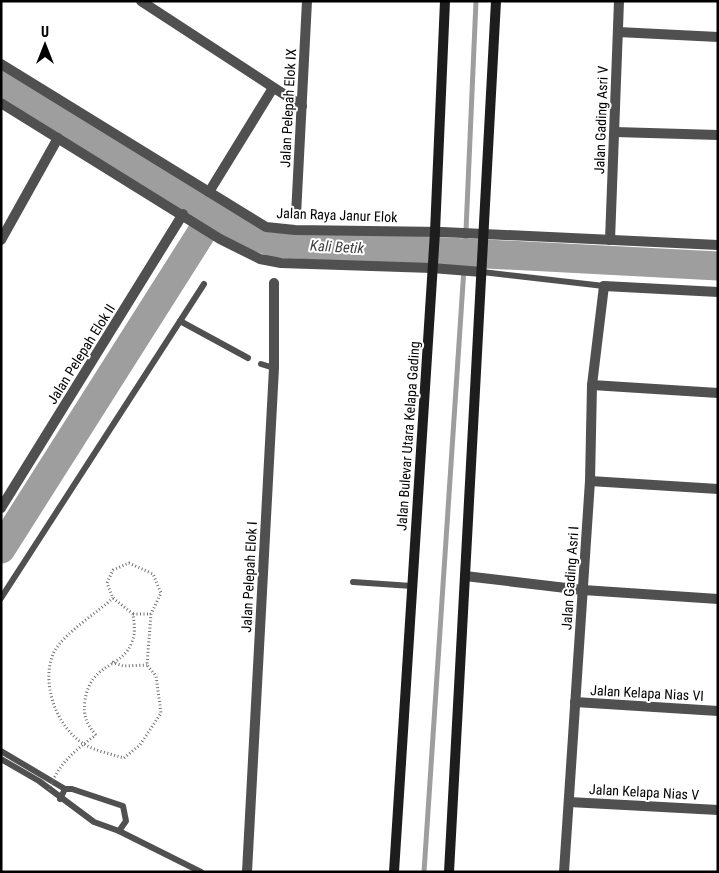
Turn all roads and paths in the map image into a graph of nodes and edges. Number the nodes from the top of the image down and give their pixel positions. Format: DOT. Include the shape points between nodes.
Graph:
graph roads {
  1 [pos="141,1"];
  2 [pos="307,1"];
  3 [pos="445,1"];
  4 [pos="496,1"];
  5 [pos="619,1"];
  6 [pos="618,32"];
  7 [pos="718,37"];
  8 [pos="1,64"];
  9 [pos="273,88"];
  10 [pos="1,103"];
  11 [pos="302,106"];
  12 [pos="614,132"];
  13 [pos="718,135"];
  14 [pos="58,138"];
  15 [pos="209,192"];
  16 [pos="296,215"];
  17 [pos="186,216"];
  18 [pos="438,233"];
  19 [pos="481,236"];
  20 [pos="1,240"];
  21 [pos="610,240"];
  22 [pos="718,245"];
  23 [pos="434,267"];
  24 [pos="479,269"];
  25 [pos="274,283"];
  26 [pos="204,284"];
  27 [pos="604,286"];
  28 [pos="718,292"];
  29 [pos="180,322"];
  30 [pos="248,358"];
  31 [pos="261,364"];
  32 [pos="274,368"];
  33 [pos="592,385"];
  34 [pos="718,392"];
  35 [pos="590,481"];
  36 [pos="718,489"];
  37 [pos="2,507"];
  38 [pos="465,576"];
  39 [pos="353,582"];
  40 [pos="412,586"];
  41 [pos="583,590"];
  42 [pos="1,598"];
  43 [pos="113,598"];
  44 [pos="718,599"];
  45 [pos="133,614"];
  46 [pos="151,614"];
  47 [pos="112,662"];
  48 [pos="147,665"];
  49 [pos="575,702"];
  50 [pos="718,710"];
  51 [pos="84,744"];
  52 [pos="1,751"];
  53 [pos="1,759"];
  54 [pos="52,780"];
  55 [pos="65,789"];
  56 [pos="49,790"];
  57 [pos="60,799"];
  58 [pos="569,802"];
  59 [pos="718,810"];
  60 [pos="119,831"];
  61 [pos="201,872"];
  62 [pos="247,872"];
  63 [pos="394,872"];
  64 [pos="450,872"];
  65 [pos="564,872"];
  1 -- 9 [label="street"];
  2 -- 11 [label="street, Jalan Pelepah Elok IX"];
  3 -- 18 [label="main road, Jalan Bulevar Utara Kelapa Gading"];
  4 -- 19 [label="main road"];
  5 -- 6 [label="street, Jalan Gading Asri V"];
  6 -- 7 [label="street"];
  6 -- 12 [label="street, Jalan Gading Asri V"];
  8 -- 15 [label="street, Jalan Raya Janur Elok"];
  9 -- 11 [label="street"];
  9 -- 15 [label="street"];
  10 -- 14 [label="street"];
  11 -- 16 [label="street, Jalan Pelepah Elok IX"];
  12 -- 13 [label="street"];
  12 -- 21 [label="street, Jalan Gading Asri V"];
  14 -- 17 [label="street"];
  14 -- 20 [label="street"];
  15 -- 18 [label="street, Jalan Raya Janur Elok" via="266,226 295,230"];
  17 -- 23 [label="street" via="260,259 281,263"];
  17 -- 37 [label="street, Jalan Pelepah Elok II"];
  18 -- 19 [label="street, Jalan Raya Janur Elok"];
  18 -- 23 [label="main road, Jalan Bulevar Utara Kelapa Gading"];
  19 -- 21 [label="street, Jalan Raya Janur Elok"];
  19 -- 24 [label="main road"];
  21 -- 22 [label="street, Jalan Raya Janur Elok"];
  23 -- 24 [label="street"];
  23 -- 40 [label="main road, Jalan Bulevar Utara Kelapa Gading"];
  24 -- 27 [label="lane"];
  24 -- 38 [label="main road"];
  25 -- 32 [label="street, Jalan Pelepah Elok I"];
  26 -- 29 [label="lane"];
  27 -- 28 [label="street"];
  27 -- 33 [label="street, Jalan Gading Asri I"];
  29 -- 30 [label="lane"];
  29 -- 42 [label="lane"];
  31 -- 32 [label="lane"];
  32 -- 62 [label="street, Jalan Pelepah Elok I"];
  33 -- 34 [label="street"];
  33 -- 35 [label="street, Jalan Gading Asri I"];
  35 -- 36 [label="street"];
  35 -- 41 [label="street, Jalan Gading Asri I"];
  38 -- 41 [label="street"];
  38 -- 64 [label="main road"];
  39 -- 40 [label="lane"];
  40 -- 63 [label="main road, Jalan Bulevar Utara Kelapa Gading"];
  41 -- 44 [label="street"];
  41 -- 49 [label="street, Jalan Gading Asri I"];
  43 -- 45 [label="path"];
  43 -- 46 [label="path" via="107,583 113,570 129,563 153,574 161,593"];
  43 -- 51 [label="path" via="76,628 54,652 50,667 51,697 68,730"];
  45 -- 46 [label="path"];
  45 -- 47 [label="path" via="132,642 122,656"];
  46 -- 48 [label="path"];
  47 -- 48 [label="path" via="123,666"];
  47 -- 51 [label="path, bridge" via="94,675 88,684 83,712 86,723 96,735"];
  48 -- 51 [label="path" via="156,676 161,713 140,745 124,758"];
  49 -- 50 [label="street, Jalan Kelapa Nias VI"];
  49 -- 58 [label="street, Jalan Gading Asri I"];
  51 -- 54 [label="path, bridge" via="70,754"];
  52 -- 54 [label="lane"];
  53 -- 57 [label="lane" via="40,782"];
  54 -- 55 [label="lane"];
  54 -- 56 [label="path, bridge"];
  55 -- 57 [label="lane"];
  55 -- 60 [label="lane" via="123,806 126,821"];
  57 -- 60 [label="lane" via="94,822"];
  58 -- 59 [label="street, Jalan Kelapa Nias V"];
  58 -- 65 [label="street, Jalan Gading Asri I"];
  60 -- 61 [label="lane"];
}
